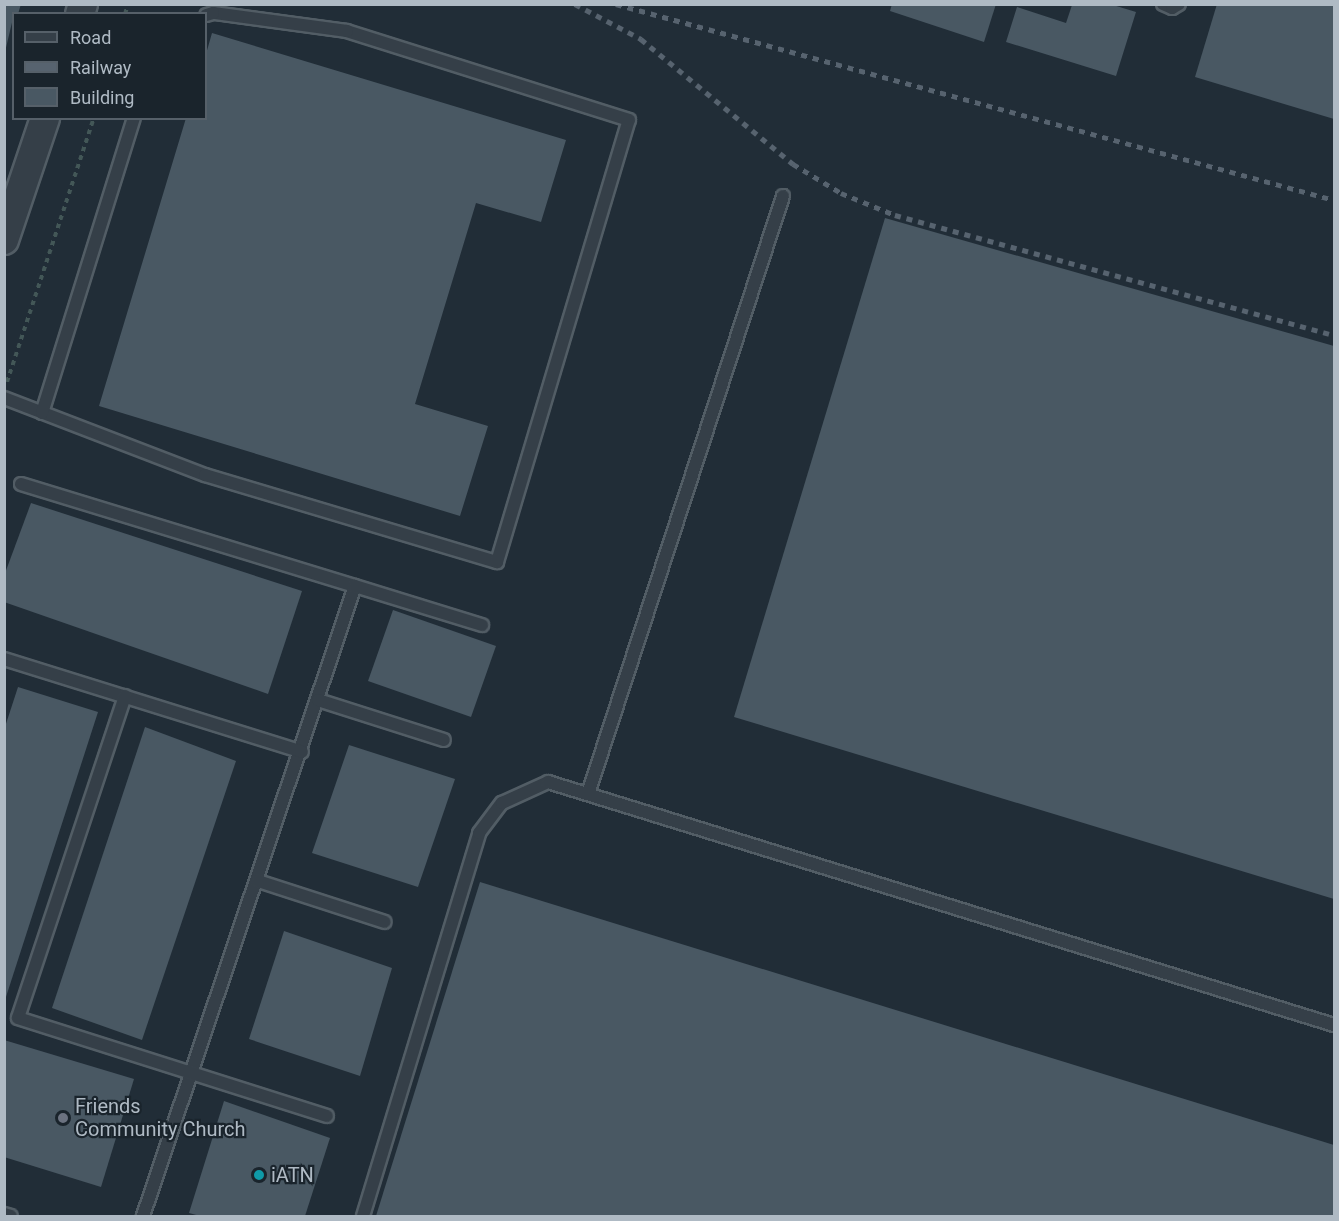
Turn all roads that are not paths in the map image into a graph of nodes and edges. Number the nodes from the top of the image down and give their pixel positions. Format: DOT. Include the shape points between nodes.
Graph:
graph roads {
  1 [pos="1163,4"];
  2 [pos="1179,4"];
  3 [pos="207,15"];
  4 [pos="44,120"];
  5 [pos="133,120"];
  6 [pos="783,196"];
  7 [pos="7,226"];
  8 [pos="4,399"];
  9 [pos="42,413"];
  10 [pos="21,484"];
  11 [pos="356,586"];
  12 [pos="482,625"];
  13 [pos="5,659"];
  14 [pos="125,696"];
  15 [pos="318,700"];
  16 [pos="444,740"];
  17 [pos="302,752"];
  18 [pos="588,794"];
  19 [pos="258,881"];
  20 [pos="385,922"];
  21 [pos="1335,1025"];
  22 [pos="192,1074"];
  23 [pos="327,1116"];
  24 [pos="4,1214"];
  25 [pos="11,1216"];
  26 [pos="143,1216"];
  27 [pos="363,1216"];
  1 -- 2 [label="lane" via="1172,8"];
  3 -- 9 [label="lane" via="347,31 629,120 497,562 206,475"];
  4 -- 7 [label="street"];
  5 -- 9 [label="lane"];
  6 -- 18 [label="lane"];
  8 -- 9 [label="lane"];
  10 -- 11 [label="lane"];
  11 -- 12 [label="lane"];
  11 -- 15 [label="lane"];
  13 -- 14 [label="lane"];
  14 -- 17 [label="lane"];
  14 -- 22 [label="lane" via="18,1018"];
  15 -- 16 [label="lane"];
  15 -- 17 [label="lane"];
  17 -- 19 [label="lane"];
  18 -- 21 [label="lane"];
  18 -- 27 [label="lane" via="548,782 524,790 502,803 479,833"];
  19 -- 20 [label="lane"];
  19 -- 22 [label="lane"];
  22 -- 23 [label="lane"];
  22 -- 26 [label="lane"];
  24 -- 25 [label="lane"];
}
